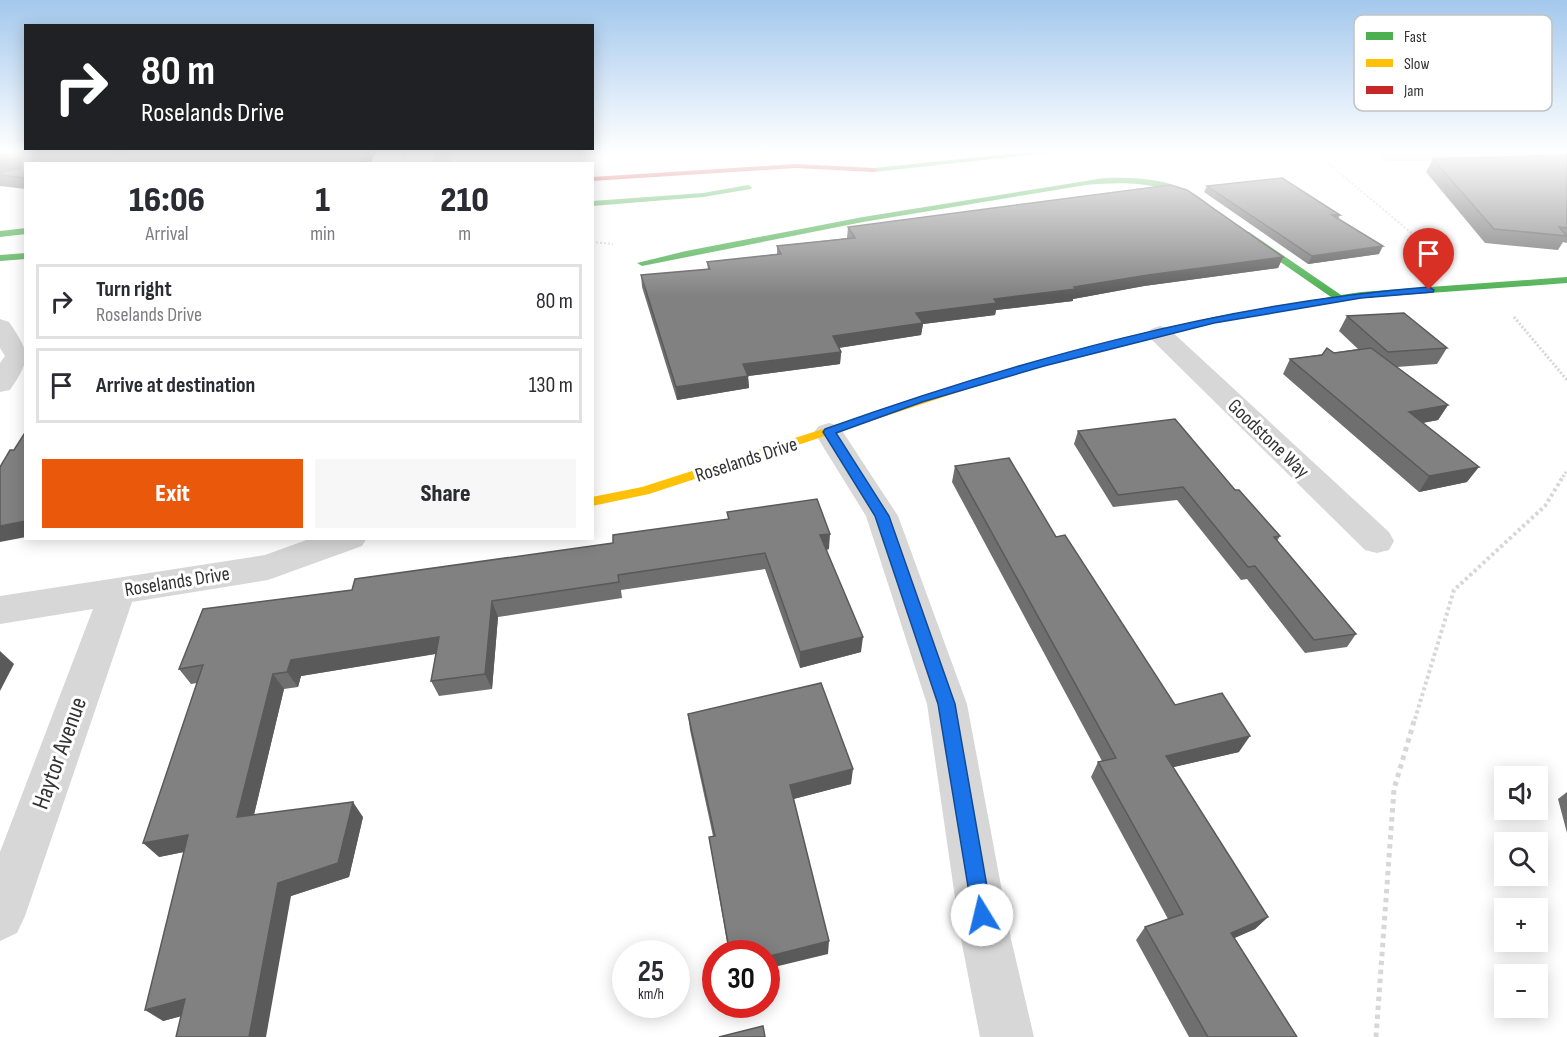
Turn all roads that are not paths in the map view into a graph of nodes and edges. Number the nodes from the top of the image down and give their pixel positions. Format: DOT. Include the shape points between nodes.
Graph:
graph roads {
  1 [pos="661,198"];
  2 [pos="992,198"];
  3 [pos="1196,198"];
  4 [pos="594,204"];
  5 [pos="1219,214"];
  6 [pos="1237,227"];
  7 [pos="24,231"];
  8 [pos="0,234"];
  9 [pos="24,256"];
  10 [pos="0,258"];
  11 [pos="642,263"];
  12 [pos="1567,280"];
  13 [pos="1340,299"];
  14 [pos="0,327"];
  15 [pos="1160,334"];
  16 [pos="0,384"];
  17 [pos="829,432"];
  18 [pos="594,502"];
  19 [pos="344,540"];
  20 [pos="1377,541"];
  21 [pos="118,590"];
  22 [pos="0,610"];
  23 [pos="0,916"];
  24 [pos="1007,1037"];
  1 -- 4 [label="street"];
  2 -- 11 [label="street" via="810,227"];
  3 -- 5 [label="street"];
  6 -- 13 [label="street"];
  7 -- 8 [label="street"];
  9 -- 10 [label="street"];
  12 -- 13 [label="street, Roselands Drive"];
  13 -- 15 [label="street, Roselands Drive" via="1214,320"];
  14 -- 16 [label="street" via="18,356"];
  15 -- 17 [label="street, Roselands Drive" via="1017,370"];
  15 -- 20 [label="street, Goodstone Way"];
  17 -- 18 [label="street, Roselands Drive" via="644,491"];
  17 -- 24 [label="street" via="882,516 947,704 986,939"];
  19 -- 21 [label="street, Roselands Drive" via="268,567"];
  21 -- 22 [label="street, Roselands Drive"];
  21 -- 23 [label="street, Haytor Avenue"];
}
